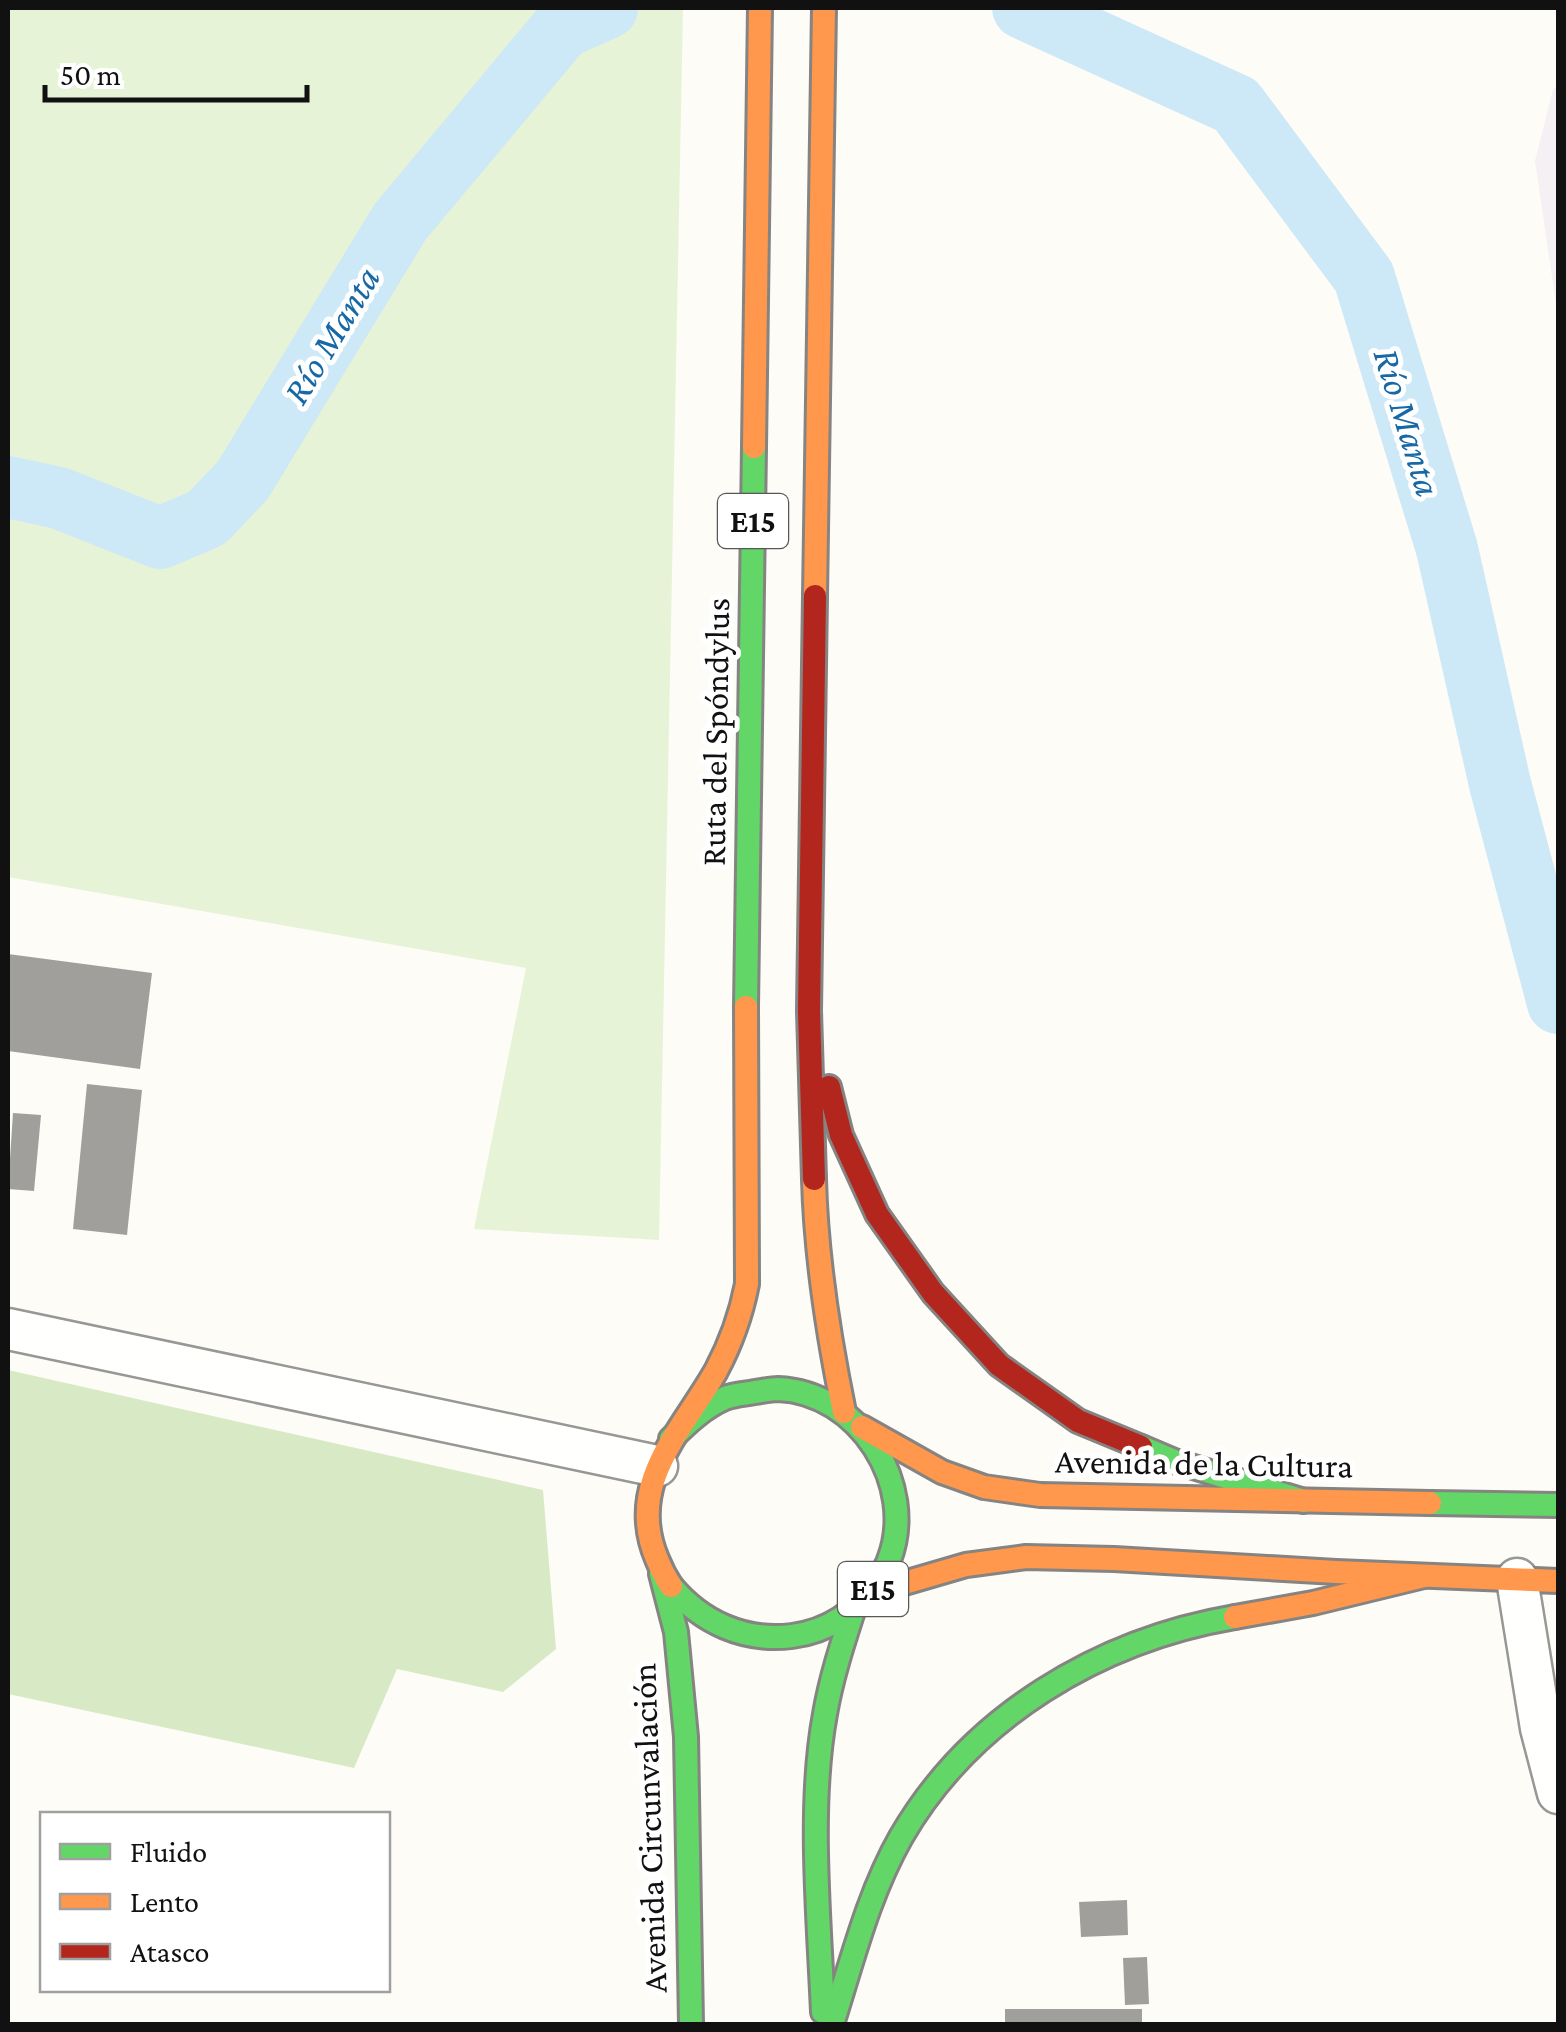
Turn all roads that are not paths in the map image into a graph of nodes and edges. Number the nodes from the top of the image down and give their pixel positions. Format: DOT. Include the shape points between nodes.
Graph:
graph roads {
  1 [pos="760,8"];
  2 [pos="824,8"];
  3 [pos="810,1011"];
  4 [pos="8,1329"];
  5 [pos="853,1419"];
  6 [pos="664,1453"];
  7 [pos="1304,1500"];
  8 [pos="1553,1505"];
  9 [pos="661,1571"];
  10 [pos="1424,1576"];
  11 [pos="1543,1580"];
  12 [pos="870,1593"];
  13 [pos="853,1611"];
  14 [pos="1558,1794"];
  15 [pos="691,2024"];
  16 [pos="823,2024"];
  17 [pos="832,2024"];
  1 -- 6 [label="main road, Ruta del Spóndylus / E15" via="746,1288 730,1340"];
  2 -- 3 [label="main road, E15"];
  3 -- 5 [label="main road, E15" via="815,1233 828,1332"];
  3 -- 7 [label="main road" via="841,1135 878,1214 933,1294 999,1364 1078,1421 1174,1461"];
  4 -- 6 [label="street"];
  5 -- 6 [label="main road" via="809,1394 771,1389 733,1395 699,1413"];
  5 -- 7 [label="main road, Avenida de la Cultura" via="942,1472 984,1487 1040,1495"];
  5 -- 12 [label="main road, E15" via="884,1457 896,1491 889,1562"];
  6 -- 9 [label="main road, E15" via="649,1492 648,1518"];
  7 -- 8 [label="main road, Avenida de la Cultura"];
  9 -- 13 [label="main road, E15" via="682,1601 713,1624 748,1637 786,1639 822,1630"];
  9 -- 15 [label="main road, Avenida Circunvalación / E15" via="676,1632 686,1737"];
  10 -- 11 [label="main road"];
  10 -- 12 [label="main road" via="1024,1557 969,1564"];
  10 -- 17 [label="main road" via="1176,1629 1090,1664 1005,1719 929,1792 901,1837"];
  11 -- 14 [label="street" via="1540,1728"];
  12 -- 13 [label="main road, E15"];
  13 -- 16 [label="main road, E15" via="824,1717 818,1786"];
}
